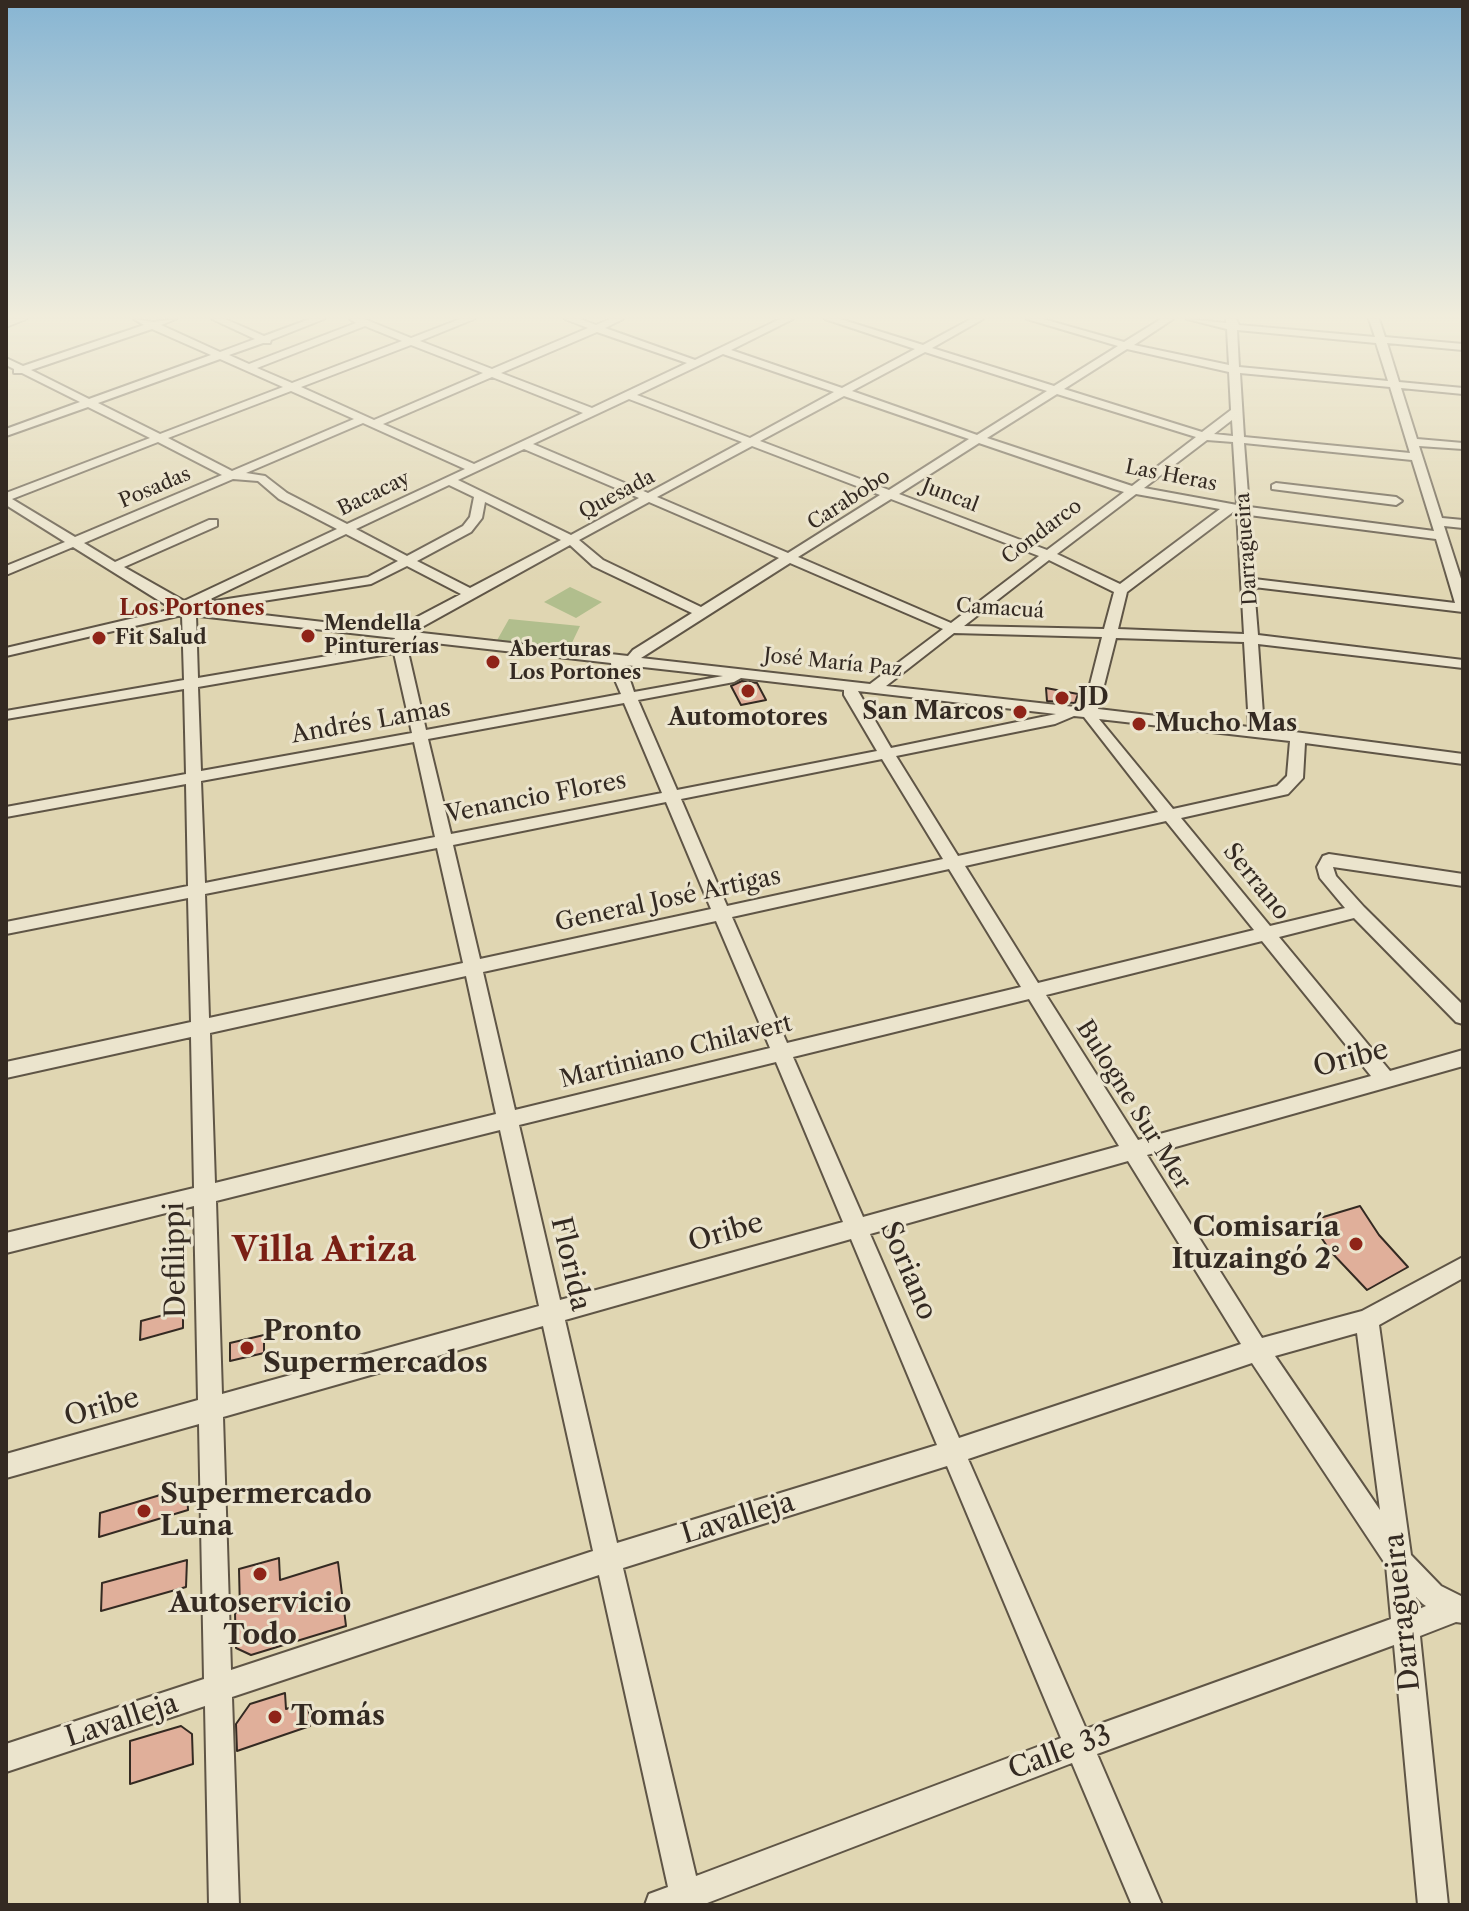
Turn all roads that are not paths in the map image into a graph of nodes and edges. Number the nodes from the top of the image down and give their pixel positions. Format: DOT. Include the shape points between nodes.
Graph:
graph roads {
  1 [pos="74,408"];
  2 [pos="98,408"];
  3 [pos="238,408"];
  4 [pos="338,408"];
  5 [pos="403,408"];
  6 [pos="581,408"];
  7 [pos="599,408"];
  8 [pos="662,408"];
  9 [pos="815,408"];
  10 [pos="890,408"];
  11 [pos="1027,408"];
  12 [pos="1114,408"];
  13 [pos="1236,408"];
  14 [pos="1401,408"];
  15 [pos="591,412"];
  16 [pos="1236,412"];
  17 [pos="368,422"];
  18 [pos="6,433"];
  19 [pos="1203,436"];
  20 [pos="155,439"];
  21 [pos="978,439"];
  22 [pos="1238,441"];
  23 [pos="1411,442"];
  24 [pos="752,443"];
  25 [pos="523,444"];
  26 [pos="1463,446"];
  27 [pos="1416,457"];
  28 [pos="473,468"];
  29 [pos="232,475"];
  30 [pos="448,480"];
  31 [pos="1276,487"];
  32 [pos="1130,490"];
  33 [pos="890,495"];
  34 [pos="1323,495"];
  35 [pos="480,496"];
  36 [pos="6,499"];
  37 [pos="648,499"];
  38 [pos="1396,501"];
  39 [pos="1238,509"];
  40 [pos="1436,521"];
  41 [pos="1330,522"];
  42 [pos="213,523"];
  43 [pos="1463,524"];
  44 [pos="346,529"];
  45 [pos="1441,536"];
  46 [pos="572,540"];
  47 [pos="73,543"];
  48 [pos="1046,554"];
  49 [pos="791,559"];
  50 [pos="408,561"];
  51 [pos="113,567"];
  52 [pos="6,571"];
  53 [pos="1249,582"];
  54 [pos="1121,590"];
  55 [pos="471,594"];
  56 [pos="1463,607"];
  57 [pos="192,609"];
  58 [pos="703,613"];
  59 [pos="950,628"];
  60 [pos="1109,635"];
  61 [pos="1253,638"];
  62 [pos="401,642"];
  63 [pos="6,652"];
  64 [pos="625,661"];
  65 [pos="1463,664"];
  66 [pos="744,674"];
  67 [pos="191,685"];
  68 [pos="851,685"];
  69 [pos="875,687"];
  70 [pos="632,698"];
  71 [pos="1081,712"];
  72 [pos="6,715"];
  73 [pos="1257,732"];
  74 [pos="1298,737"];
  75 [pos="419,738"];
  76 [pos="886,753"];
  77 [pos="1463,759"];
  78 [pos="193,778"];
  79 [pos="673,796"];
  80 [pos="6,812"];
  81 [pos="1170,815"];
  82 [pos="443,841"];
  83 [pos="954,862"];
  84 [pos="1463,880"];
  85 [pos="199,890"];
  86 [pos="1358,911"];
  87 [pos="723,912"];
  88 [pos="6,928"];
  89 [pos="1267,934"];
  90 [pos="473,966"];
  91 [pos="1033,992"];
  92 [pos="1463,1017"];
  93 [pos="202,1027"];
  94 [pos="782,1054"];
  95 [pos="1463,1058"];
  96 [pos="6,1070"];
  97 [pos="1386,1080"];
  98 [pos="507,1120"];
  99 [pos="1130,1150"];
  100 [pos="204,1195"];
  101 [pos="857,1226"];
  102 [pos="6,1243"];
  103 [pos="1463,1267"];
  104 [pos="551,1314"];
  105 [pos="1367,1320"];
  106 [pos="1257,1350"];
  107 [pos="209,1410"];
  108 [pos="953,1452"];
  109 [pos="6,1466"];
  110 [pos="606,1560"];
  111 [pos="1399,1561"];
  112 [pos="1460,1609"];
  113 [pos="1406,1630"];
  114 [pos="217,1690"];
  115 [pos="1079,1746"];
  116 [pos="6,1758"];
  117 [pos="677,1902"];
  118 [pos="224,1905"];
  119 [pos="1147,1905"];
  120 [pos="1433,1905"];
  1 -- 18 [label="street"];
  2 -- 20 [label="street"];
  3 -- 20 [label="street"];
  4 -- 17 [label="street"];
  5 -- 17 [label="street, Posadas"];
  6 -- 15 [label="street"];
  7 -- 15 [label="street, Bacacay"];
  8 -- 24 [label="street, Juncal"];
  9 -- 24 [label="street, Quesada"];
  10 -- 21 [label="street, Las Heras"];
  11 -- 21 [label="street, Carabobo"];
  12 -- 19 [label="street"];
  13 -- 16 [label="street, Darragueira"];
  14 -- 23 [label="street"];
  15 -- 25 [label="street, Bacacay"];
  16 -- 19 [label="street, Condarco"];
  16 -- 22 [label="street, Darragueira"];
  17 -- 28 [label="street"];
  17 -- 29 [label="street, Posadas"];
  19 -- 22 [label="street"];
  19 -- 32 [label="street, Condarco"];
  20 -- 29 [label="street"];
  20 -- 36 [label="street"];
  21 -- 32 [label="street, Las Heras"];
  21 -- 33 [label="street, Carabobo"];
  22 -- 27 [label="street"];
  22 -- 39 [label="street, Darragueira"];
  23 -- 26 [label="street"];
  23 -- 27 [label="street"];
  24 -- 33 [label="street, Juncal"];
  24 -- 37 [label="street, Quesada"];
  25 -- 28 [label="street, Bacacay"];
  25 -- 37 [label="street, Camacuá"];
  27 -- 40 [label="street"];
  28 -- 30 [label="street, Bacacay"];
  29 -- 44 [label="street" via="261,478 283,496"];
  29 -- 47 [label="street, Posadas"];
  30 -- 35 [label="street"];
  30 -- 44 [label="street, Bacacay"];
  31 -- 34 [label="street"];
  32 -- 39 [label="street, Las Heras"];
  32 -- 48 [label="street, Condarco"];
  33 -- 48 [label="street, Juncal"];
  33 -- 49 [label="street, Carabobo"];
  34 -- 38 [label="street"];
  34 -- 41 [label="street"];
  35 -- 46 [label="street"];
  35 -- 50 [label="street" via="476,518 467,529"];
  36 -- 47 [label="street"];
  37 -- 46 [label="street, Quesada"];
  37 -- 49 [label="street, Camacuá"];
  39 -- 41 [label="street, Las Heras"];
  39 -- 53 [label="street, Darragueira"];
  39 -- 54 [label="street"];
  40 -- 43 [label="street"];
  40 -- 45 [label="street"];
  41 -- 45 [label="street, Las Heras"];
  42 -- 51 [label="street"];
  44 -- 50 [label="street"];
  44 -- 57 [label="street, Bacacay"];
  45 -- 56 [label="street"];
  46 -- 55 [label="street, Quesada"];
  46 -- 58 [label="street" via="594,561"];
  47 -- 51 [label="street"];
  47 -- 52 [label="street, Posadas"];
  48 -- 54 [label="street, Juncal"];
  48 -- 59 [label="street, Condarco"];
  49 -- 58 [label="street, Carabobo"];
  49 -- 59 [label="street, Camacuá"];
  50 -- 55 [label="street"];
  50 -- 57 [label="street" via="363,583"];
  51 -- 57 [label="street" via="174,604"];
  53 -- 56 [label="street"];
  53 -- 61 [label="street, Darragueira"];
  54 -- 60 [label="street"];
  55 -- 62 [label="street, Quesada" via="409,627"];
  57 -- 62 [label="street, José María Paz"];
  57 -- 63 [label="street, José María Paz"];
  57 -- 67 [label="street, Defilippi"];
  58 -- 64 [label="street, Carabobo"];
  59 -- 60 [label="street, Camacuá"];
  59 -- 69 [label="street, Condarco"];
  60 -- 61 [label="street, Camacuá"];
  60 -- 71 [label="street"];
  61 -- 65 [label="street, Camacuá"];
  61 -- 73 [label="street, Darragueira"];
  62 -- 64 [label="street, José María Paz"];
  62 -- 67 [label="street"];
  62 -- 75 [label="street, Florida"];
  64 -- 66 [label="street, José María Paz"];
  64 -- 70 [label="street, Soriano" via="617,667"];
  66 -- 68 [label="street, José María Paz"];
  66 -- 70 [label="street, Andrés Lamas"];
  67 -- 72 [label="street"];
  67 -- 78 [label="street, Defilippi"];
  68 -- 69 [label="street, José María Paz"];
  68 -- 76 [label="street, Bulogne Sur Mer" via="851,695"];
  69 -- 71 [label="street, José María Paz"];
  70 -- 75 [label="street, Andrés Lamas"];
  70 -- 79 [label="street, Soriano"];
  71 -- 73 [label="street, José María Paz"];
  71 -- 76 [label="street, Venancio Flores"];
  71 -- 81 [label="street, Serrano"];
  73 -- 74 [label="street, José María Paz"];
  74 -- 77 [label="street, José María Paz"];
  74 -- 81 [label="street, General José Artigas" via="1298,771 1282,790"];
  75 -- 78 [label="street, Andrés Lamas"];
  75 -- 82 [label="street, Florida"];
  76 -- 79 [label="street, Venancio Flores"];
  76 -- 83 [label="street, Bulogne Sur Mer"];
  78 -- 80 [label="street, Andrés Lamas"];
  78 -- 85 [label="street, Defilippi"];
  79 -- 82 [label="street, Venancio Flores"];
  79 -- 87 [label="street, Soriano"];
  81 -- 83 [label="street, General José Artigas"];
  81 -- 89 [label="street, Serrano"];
  82 -- 85 [label="street, Venancio Flores"];
  82 -- 90 [label="street, Florida"];
  83 -- 87 [label="street, General José Artigas"];
  83 -- 91 [label="street, Bulogne Sur Mer"];
  84 -- 86 [label="street" via="1329,860 1325,874"];
  85 -- 88 [label="street, Venancio Flores"];
  85 -- 93 [label="street, Defilippi"];
  86 -- 89 [label="street, Martiniano Chilavert"];
  86 -- 92 [label="street"];
  87 -- 90 [label="street, General José Artigas"];
  87 -- 94 [label="street, Soriano"];
  89 -- 91 [label="street, Martiniano Chilavert"];
  89 -- 97 [label="street, Serrano"];
  90 -- 93 [label="street, General José Artigas"];
  90 -- 98 [label="street, Florida"];
  91 -- 94 [label="street, Martiniano Chilavert"];
  91 -- 99 [label="street, Bulogne Sur Mer"];
  93 -- 96 [label="street, General José Artigas"];
  93 -- 100 [label="street, Defilippi"];
  94 -- 98 [label="street, Martiniano Chilavert"];
  94 -- 101 [label="street, Soriano"];
  95 -- 97 [label="street, Oribe"];
  97 -- 99 [label="street, Oribe"];
  98 -- 100 [label="street, Martiniano Chilavert"];
  98 -- 104 [label="street, Florida"];
  99 -- 101 [label="street, Oribe"];
  99 -- 106 [label="street, Bulogne Sur Mer"];
  100 -- 102 [label="street, Martiniano Chilavert"];
  100 -- 107 [label="street, Defilippi"];
  101 -- 104 [label="street, Oribe"];
  101 -- 108 [label="street, Soriano"];
  103 -- 105 [label="street, Lavalleja"];
  104 -- 107 [label="street, Oribe"];
  104 -- 110 [label="street, Florida"];
  105 -- 106 [label="street, Lavalleja"];
  105 -- 111 [label="street, Darragueira"];
  106 -- 108 [label="street, Lavalleja"];
  106 -- 111 [label="street, Bulogne Sur Mer"];
  107 -- 109 [label="street, Oribe"];
  107 -- 114 [label="street, Defilippi"];
  108 -- 110 [label="street, Lavalleja"];
  108 -- 115 [label="street, Soriano"];
  110 -- 114 [label="street, Lavalleja"];
  110 -- 117 [label="street, Florida"];
  111 -- 112 [label="street, Bulogne Sur Mer" via="1432,1595"];
  111 -- 113 [label="street, Darragueira"];
  112 -- 113 [label="street, Calle 33"];
  113 -- 115 [label="street, Calle 33"];
  113 -- 120 [label="street, Darragueira"];
  114 -- 116 [label="street, Lavalleja"];
  114 -- 118 [label="street, Defilippi"];
  115 -- 117 [label="street, Calle 33"];
  115 -- 119 [label="street, Soriano"];
}
